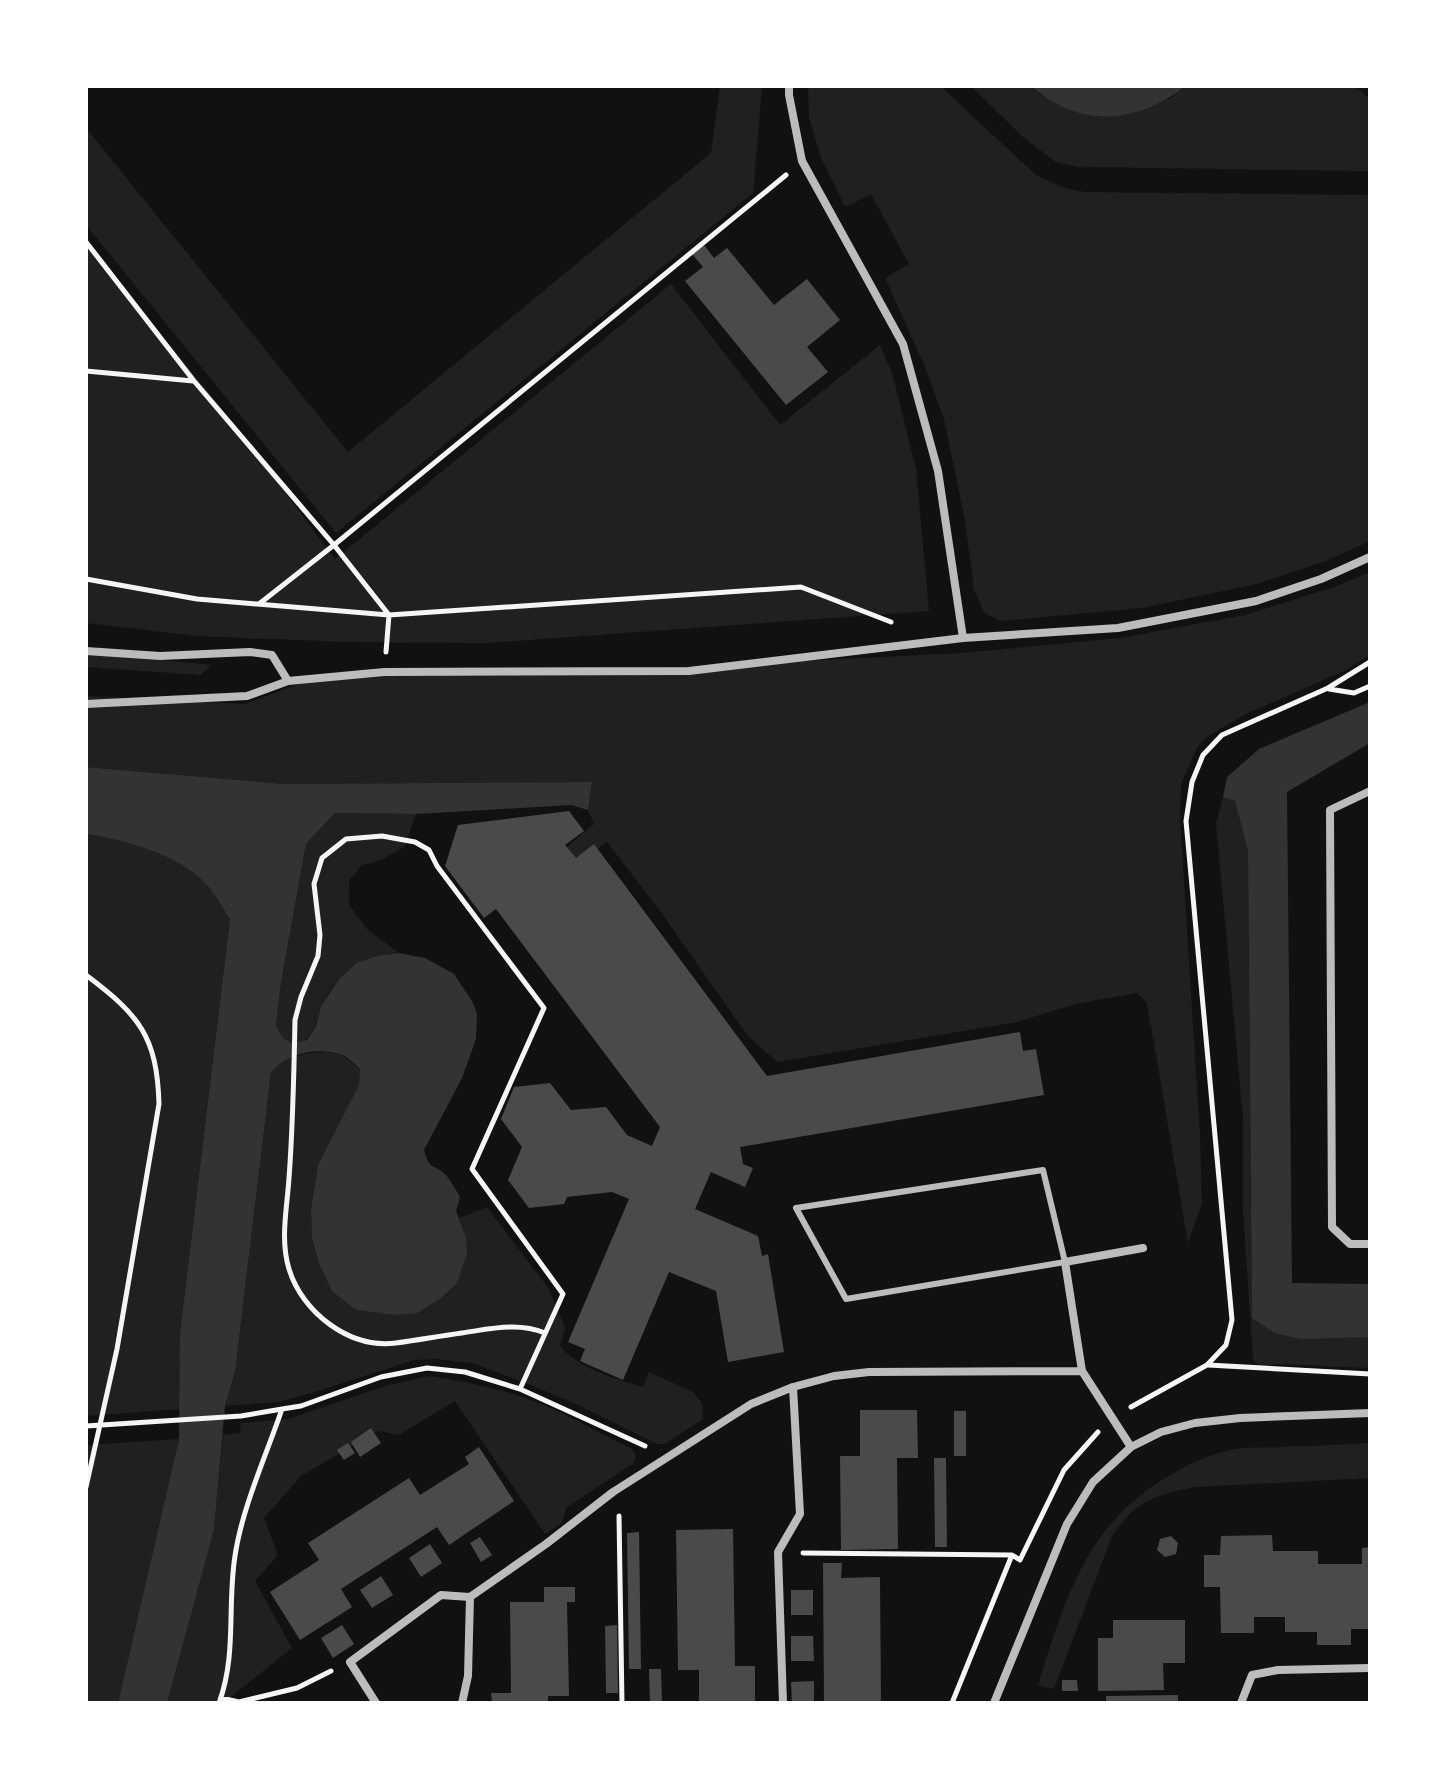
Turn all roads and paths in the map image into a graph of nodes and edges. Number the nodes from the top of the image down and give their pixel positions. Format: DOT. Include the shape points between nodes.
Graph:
graph roads {
  1 [pos="789,86"];
  2 [pos="802,161"];
  3 [pos="86,242"];
  4 [pos="86,371"];
  5 [pos="194,381"];
  6 [pos="334,545"];
  7 [pos="1370,557"];
  8 [pos="86,579"];
  9 [pos="259,604"];
  10 [pos="389,615"];
  11 [pos="902,624"];
  12 [pos="963,638"];
  13 [pos="86,651"];
  14 [pos="1370,662"];
  15 [pos="384,672"];
  16 [pos="288,681"];
  17 [pos="1370,686"];
  18 [pos="1328,688"];
  19 [pos="86,704"];
  20 [pos="1370,791"];
  21 [pos="86,975"];
  22 [pos="1370,1244"];
  23 [pos="1143,1248"];
  24 [pos="1065,1262"];
  25 [pos="545,1333"];
  26 [pos="1207,1365"];
  27 [pos="1082,1371"];
  28 [pos="1370,1374"];
  29 [pos="793,1387"];
  30 [pos="520,1389"];
  31 [pos="282,1409"];
  32 [pos="1370,1413"];
  33 [pos="1112,1417"];
  34 [pos="99,1425"];
  35 [pos="86,1426"];
  36 [pos="1131,1447"];
  37 [pos="667,1457"];
  38 [pos="86,1487"];
  39 [pos="613,1492"];
  40 [pos="778,1552"];
  41 [pos="1012,1555"];
  42 [pos="470,1597"];
  43 [pos="350,1662"];
  44 [pos="1370,1668"];
  45 [pos="220,1701"];
  46 [pos="376,1703"];
  47 [pos="462,1703"];
  48 [pos="622,1703"];
  49 [pos="783,1703"];
  50 [pos="952,1703"];
  51 [pos="994,1703"];
  52 [pos="1241,1703"];
  1 -- 2 [label="street"];
  2 -- 6 [label="path"];
  2 -- 12 [label="street" via="903,344 938,471"];
  3 -- 5 [label="path"];
  4 -- 5 [label="path"];
  5 -- 6 [label="path"];
  6 -- 9 [label="path"];
  6 -- 10 [label="path"];
  7 -- 12 [label="street" via="1241,604 1118,628"];
  8 -- 9 [label="path"];
  9 -- 10 [label="path"];
  10 -- 11 [label="path" via="801,587"];
  10 -- 15 [label="path"];
  12 -- 15 [label="street" via="689,671"];
  13 -- 16 [label="street" via="272,655"];
  14 -- 18 [label="path"];
  15 -- 16 [label="street"];
  16 -- 19 [label="street" via="247,696"];
  17 -- 18 [label="path" via="1354,693"];
  18 -- 26 [label="path" via="1222,735 1203,755 1192,782 1186,821 1232,1320 1226,1345"];
  20 -- 22 [label="street" via="1330,810 1332,1227 1350,1244"];
  21 -- 34 [label="path" via="137,1021 158,1075 159,1104"];
  23 -- 24 [label="street"];
  24 -- 24 [label="lane" via="846,1299 796,1208 1043,1170"];
  24 -- 27 [label="street"];
  25 -- 25 [label="path" via="563,1294 472,1169 544,1008 429,850 382,836 346,839 322,858 314,884 318,956 295,1020 284,1232 289,1269 316,1314 362,1340 389,1344 507,1326"];
  25 -- 30 [label="path"];
  26 -- 28 [label="path"];
  26 -- 33 [label="path"];
  27 -- 29 [label="street" via="869,1372"];
  27 -- 33 [label="street"];
  29 -- 37 [label="street" via="751,1404"];
  29 -- 40 [label="street" via="800,1514"];
  30 -- 31 [label="path" via="465,1372 427,1368"];
  30 -- 37 [label="path"];
  31 -- 34 [label="path"];
  31 -- 45 [label="path" via="240,1529 231,1648"];
  32 -- 36 [label="street" via="1195,1423"];
  33 -- 36 [label="street"];
  33 -- 41 [label="path" via="1064,1470 1020,1560"];
  34 -- 35 [label="path"];
  34 -- 38 [label="path"];
  36 -- 51 [label="street" via="1093,1482 1067,1524"];
  37 -- 39 [label="street"];
  39 -- 42 [label="street"];
  39 -- 48 [label="path" via="619,1516"];
  40 -- 41 [label="path"];
  40 -- 49 [label="street"];
  41 -- 50 [label="path"];
  42 -- 43 [label="street" via="441,1595"];
  42 -- 47 [label="street"];
  43 -- 45 [label="path" via="297,1688 239,1702"];
  43 -- 46 [label="street"];
  44 -- 52 [label="street" via="1252,1675"];
}
